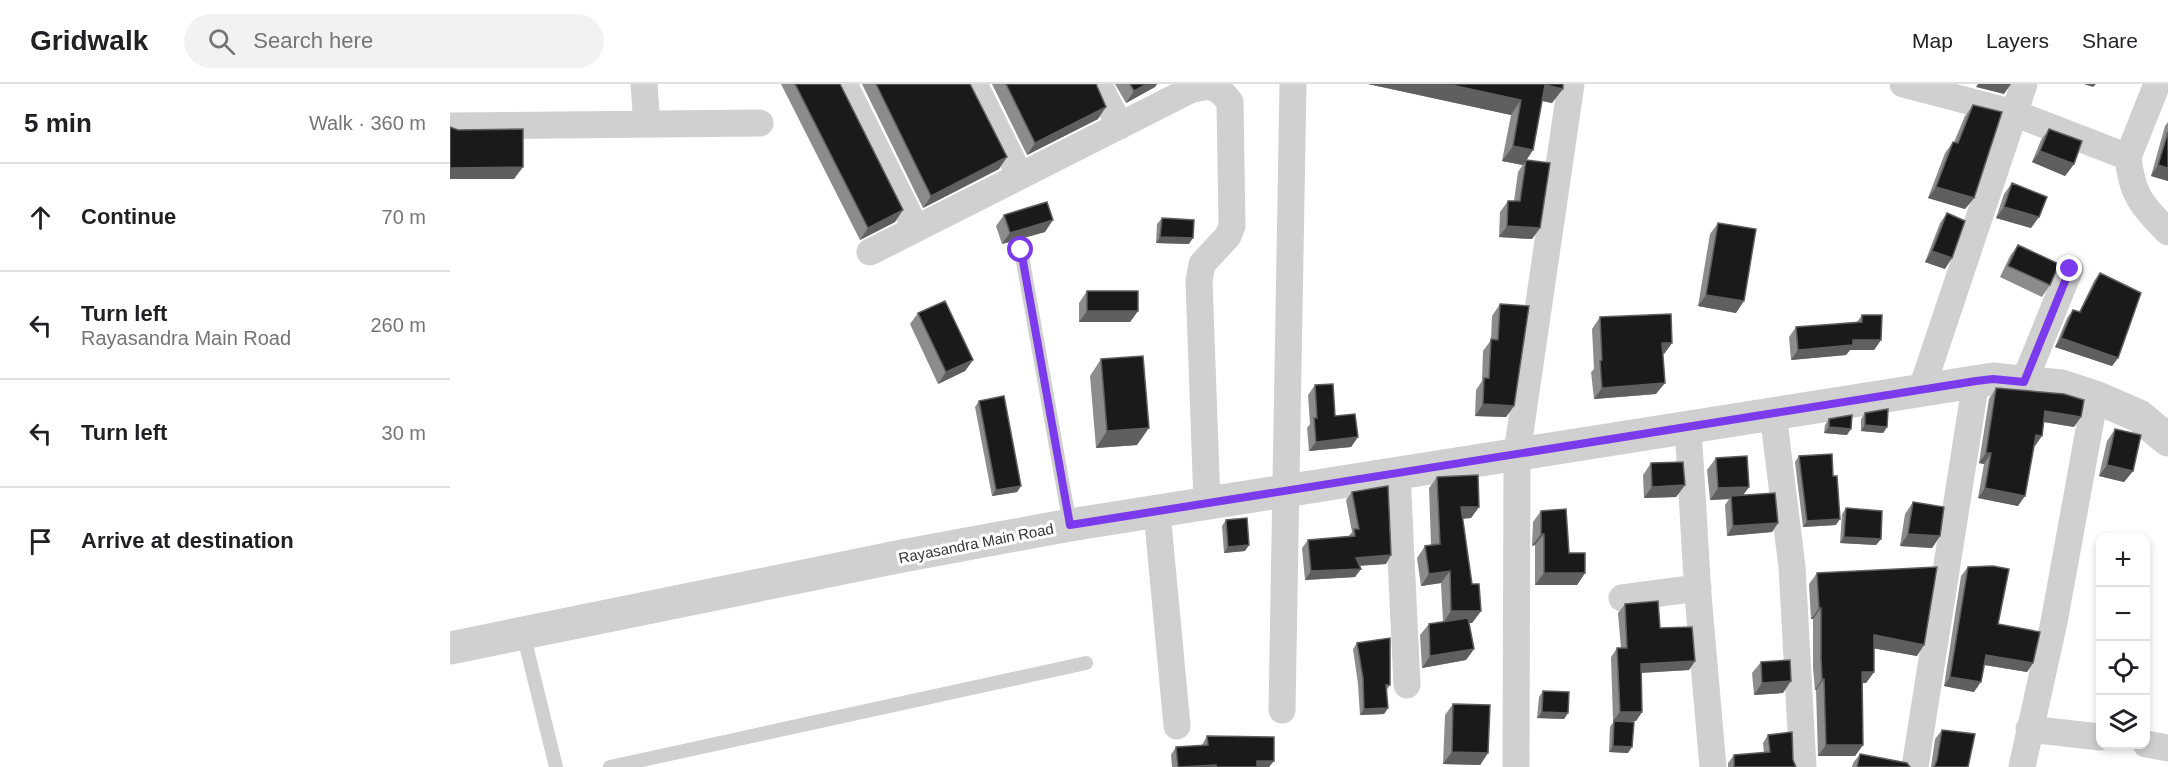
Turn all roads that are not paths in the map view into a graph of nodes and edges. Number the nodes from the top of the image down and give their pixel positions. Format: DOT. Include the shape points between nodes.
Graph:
graph roads {
  1 [pos="644,84"];
  2 [pos="843,84"];
  3 [pos="974,84"];
  4 [pos="1098,84"];
  5 [pos="1293,84"];
  6 [pos="1571,84"];
  7 [pos="1903,84"];
  8 [pos="2024,84"];
  9 [pos="2157,84"];
  10 [pos="2014,113"];
  11 [pos="760,123"];
  12 [pos="647,124"];
  13 [pos="450,126"];
  14 [pos="1120,126"];
  15 [pos="2128,157"];
  16 [pos="1020,176"];
  17 [pos="916,229"];
  18 [pos="2168,232"];
  19 [pos="1021,250"];
  20 [pos="870,252"];
  21 [pos="2070,269"];
  22 [pos="1976,381"];
  23 [pos="2024,382"];
  24 [pos="1921,390"];
  25 [pos="2095,397"];
  26 [pos="1773,413"];
  27 [pos="1688,427"];
  28 [pos="2168,440"];
  29 [pos="1517,453"];
  30 [pos="1397,473"];
  31 [pos="1285,492"];
  32 [pos="1207,503"];
  33 [pos="1156,512"];
  34 [pos="1070,525"];
  35 [pos="1698,588"];
  36 [pos="1622,598"];
  37 [pos="524,633"];
  38 [pos="450,648"];
  39 [pos="1086,663"];
  40 [pos="1407,686"];
  41 [pos="1282,710"];
  42 [pos="1177,726"];
  43 [pos="2029,729"];
  44 [pos="2096,737"];
  45 [pos="2150,745"];
  46 [pos="2168,748"];
  47 [pos="555,767"];
  48 [pos="610,767"];
  49 [pos="1516,767"];
  50 [pos="1713,767"];
  51 [pos="1803,767"];
  52 [pos="1915,767"];
  53 [pos="2022,767"];
  1 -- 12 [label="street"];
  2 -- 17 [label="street"];
  3 -- 16 [label="street"];
  4 -- 14 [label="street"];
  5 -- 31 [label="street"];
  6 -- 29 [label="street"];
  7 -- 10 [label="street"];
  8 -- 10 [label="street"];
  9 -- 15 [label="street"];
  10 -- 15 [label="street"];
  10 -- 24 [label="street"];
  11 -- 12 [label="street"];
  12 -- 13 [label="street"];
  14 -- 16 [label="street"];
  14 -- 32 [label="street" via="1190,90 1206,86 1221,90 1230,102 1232,226 1228,236 1202,264 1199,280"];
  15 -- 18 [label="street" via="2141,203"];
  16 -- 17 [label="street"];
  17 -- 20 [label="street"];
  19 -- 34 [label="lane"];
  21 -- 23 [label="street"];
  22 -- 23 [label="street, Rayasandra Main Road"];
  22 -- 24 [label="street, Rayasandra Main Road"];
  22 -- 52 [label="street"];
  23 -- 25 [label="street, Rayasandra Main Road" via="2061,386"];
  24 -- 26 [label="street, Rayasandra Main Road"];
  25 -- 28 [label="street, Rayasandra Main Road" via="2139,416"];
  25 -- 43 [label="street" via="2054,622"];
  26 -- 27 [label="street, Rayasandra Main Road"];
  26 -- 51 [label="street" via="1792,567"];
  27 -- 29 [label="street, Rayasandra Main Road"];
  27 -- 35 [label="street"];
  29 -- 30 [label="street, Rayasandra Main Road"];
  29 -- 49 [label="street"];
  30 -- 31 [label="street, Rayasandra Main Road"];
  30 -- 40 [label="street"];
  31 -- 32 [label="street, Rayasandra Main Road"];
  31 -- 41 [label="street"];
  32 -- 33 [label="street, Rayasandra Main Road"];
  33 -- 34 [label="street, Rayasandra Main Road"];
  33 -- 42 [label="street"];
  34 -- 37 [label="street, Rayasandra Main Road"];
  35 -- 36 [label="street"];
  35 -- 50 [label="street"];
  37 -- 38 [label="street, Rayasandra Main Road"];
  37 -- 47 [label="lane"];
  39 -- 48 [label="lane"];
  43 -- 44 [label="street"];
  43 -- 53 [label="street"];
  45 -- 46 [label="street"];
}
